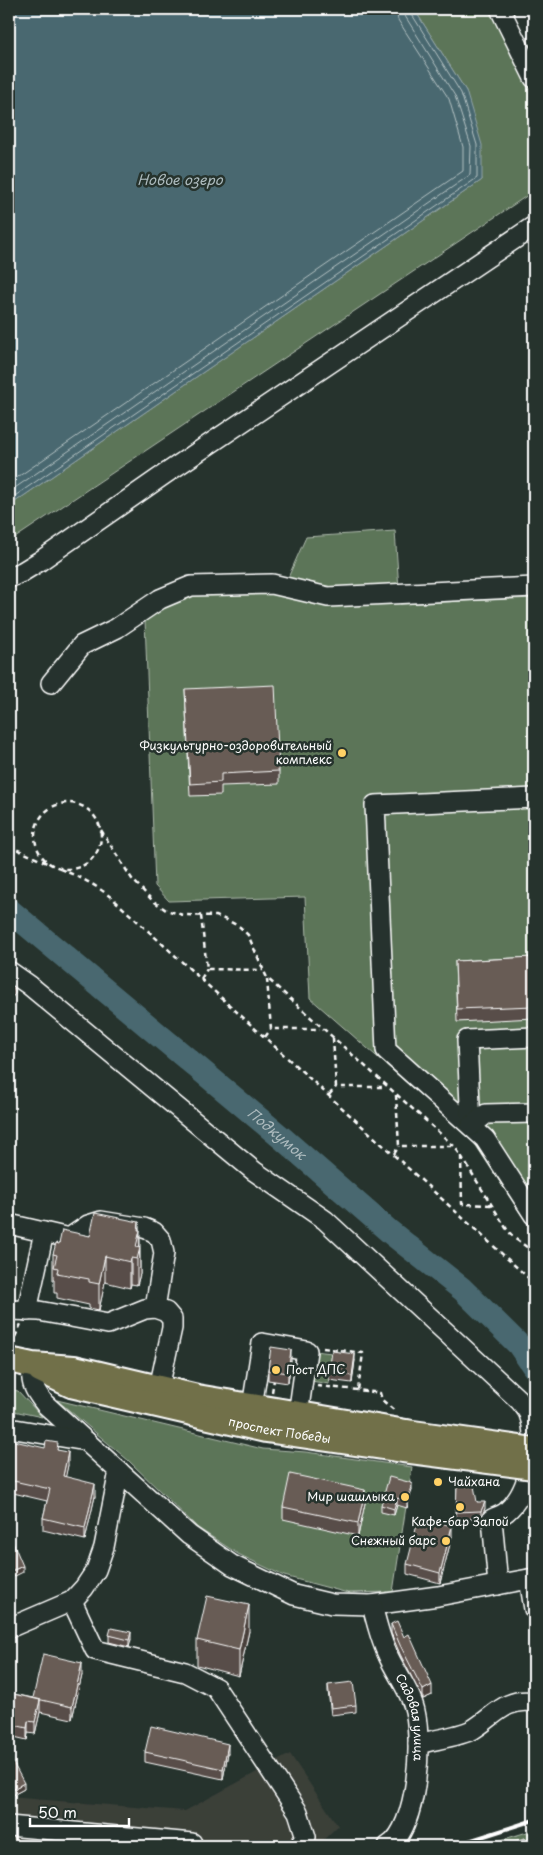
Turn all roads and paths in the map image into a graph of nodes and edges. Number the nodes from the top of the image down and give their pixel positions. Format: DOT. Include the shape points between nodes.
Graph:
graph roads {
  1 [pos="500,9"];
  2 [pos="534,78"];
  3 [pos="534,226"];
  4 [pos="9,578"];
  5 [pos="534,587"];
  6 [pos="51,683"];
  7 [pos="534,798"];
  8 [pos="101,830"];
  9 [pos="9,846"];
  10 [pos="50,865"];
  11 [pos="60,869"];
  12 [pos="201,916"];
  13 [pos="207,969"];
  14 [pos="263,970"];
  15 [pos="9,971"];
  16 [pos="267,978"];
  17 [pos="201,979"];
  18 [pos="271,1029"];
  19 [pos="322,1029"];
  20 [pos="265,1037"];
  21 [pos="534,1037"];
  22 [pos="333,1038"];
  23 [pos="387,1087"];
  24 [pos="336,1088"];
  25 [pos="329,1095"];
  26 [pos="396,1095"];
  27 [pos="534,1112"];
  28 [pos="471,1126"];
  29 [pos="399,1146"];
  30 [pos="454,1146"];
  31 [pos="394,1154"];
  32 [pos="460,1154"];
  33 [pos="492,1205"];
  34 [pos="534,1215"];
  35 [pos="9,1224"];
  36 [pos="44,1232"];
  37 [pos="534,1252"];
  38 [pos="534,1283"];
  39 [pos="155,1308"];
  40 [pos="18,1310"];
  41 [pos="307,1351"];
  42 [pos="9,1360"];
  43 [pos="32,1365"];
  44 [pos="310,1385"];
  45 [pos="159,1388"];
  46 [pos="358,1390"];
  47 [pos="382,1400"];
  48 [pos="252,1407"];
  49 [pos="298,1414"];
  50 [pos="9,1428"];
  51 [pos="86,1441"];
  52 [pos="404,1441"];
  53 [pos="534,1450"];
  54 [pos="534,1467"];
  55 [pos="119,1471"];
  56 [pos="532,1578"];
  57 [pos="498,1585"];
  58 [pos="72,1601"];
  59 [pos="372,1605"];
  60 [pos="534,1610"];
  61 [pos="9,1628"];
  62 [pos="534,1702"];
  63 [pos="418,1744"];
  64 [pos="9,1826"];
  65 [pos="395,1840"];
  66 [pos="192,1846"];
  67 [pos="300,1846"];
  1 -- 2 [label="street"];
  3 -- 4 [label="street"];
  5 -- 6 [label="street" via="328,597 272,584 191,586 160,599 117,628 82,645"];
  7 -- 28 [label="street" via="375,805 386,1050"];
  8 -- 10 [label="path" via="90,811 80,805 64,803 49,809 41,816 34,837 36,848"];
  8 -- 11 [label="path" via="99,846 91,860 82,867"];
  8 -- 12 [label="path" via="132,879 152,900 166,910"];
  9 -- 10 [label="path"];
  10 -- 11 [label="path"];
  11 -- 17 [label="path" via="99,887"];
  12 -- 13 [label="path"];
  12 -- 14 [label="path" via="216,916 240,927 248,935"];
  13 -- 14 [label="path"];
  13 -- 17 [label="path"];
  14 -- 16 [label="path"];
  15 -- 57 [label="street" via="254,1170 325,1220 520,1400 532,1427 532,1462 518,1496 506,1512 492,1519"];
  16 -- 18 [label="path"];
  16 -- 19 [label="path"];
  17 -- 20 [label="path"];
  18 -- 19 [label="path"];
  18 -- 20 [label="path"];
  19 -- 22 [label="path"];
  20 -- 25 [label="path"];
  21 -- 28 [label="street" via="467,1040"];
  22 -- 23 [label="path"];
  22 -- 24 [label="path"];
  23 -- 24 [label="path"];
  23 -- 26 [label="path"];
  24 -- 25 [label="path"];
  25 -- 31 [label="path"];
  26 -- 29 [label="path"];
  26 -- 30 [label="path"];
  27 -- 28 [label="street" via="486,1114"];
  28 -- 34 [label="street" via="485,1139"];
  29 -- 30 [label="path"];
  29 -- 31 [label="path"];
  30 -- 32 [label="path"];
  31 -- 38 [label="path"];
  32 -- 33 [label="path"];
  32 -- 33 [label="path" via="462,1204"];
  33 -- 37 [label="path" via="514,1238"];
  35 -- 36 [label="street"];
  36 -- 39 [label="street" via="69,1238 88,1225 101,1221 154,1232 161,1240 164,1253"];
  36 -- 40 [label="street"];
  39 -- 40 [label="street" via="108,1324"];
  39 -- 45 [label="street" via="166,1312 172,1319"];
  41 -- 46 [label="path" via="315,1347 363,1353"];
  41 -- 48 [label="street" via="262,1344"];
  41 -- 49 [label="street"];
  42 -- 43 [label="main road, проспект Победы"];
  43 -- 45 [label="main road, проспект Победы" via="74,1368"];
  43 -- 51 [label="street" via="31,1379 36,1392"];
  43 -- 52 [label="main road, проспект Победы" via="71,1385 266,1430"];
  44 -- 46 [label="path"];
  45 -- 48 [label="main road, проспект Победы"];
  46 -- 47 [label="path" via="380,1393"];
  48 -- 49 [label="main road, проспект Победы"];
  49 -- 52 [label="main road, проспект Победы"];
  50 -- 51 [label="street"];
  51 -- 55 [label="street"];
  52 -- 53 [label="main road, проспект Победы, bridge"];
  52 -- 54 [label="main road, проспект Победы, bridge"];
  55 -- 58 [label="street" via="104,1547 96,1570"];
  55 -- 59 [label="street" via="189,1535 232,1565 294,1595 332,1604"];
  56 -- 57 [label="street"];
  56 -- 60 [label="street"];
  57 -- 59 [label="street"];
  58 -- 61 [label="street"];
  58 -- 67 [label="street" via="95,1650 185,1672 216,1688 298,1812 306,1837"];
  59 -- 63 [label="street, Садовая улица" via="386,1652 413,1704"];
  62 -- 63 [label="street" via="521,1700 498,1710 471,1731"];
  63 -- 65 [label="street, Садовая улица" via="413,1797"];
  64 -- 66 [label="street"];
}
